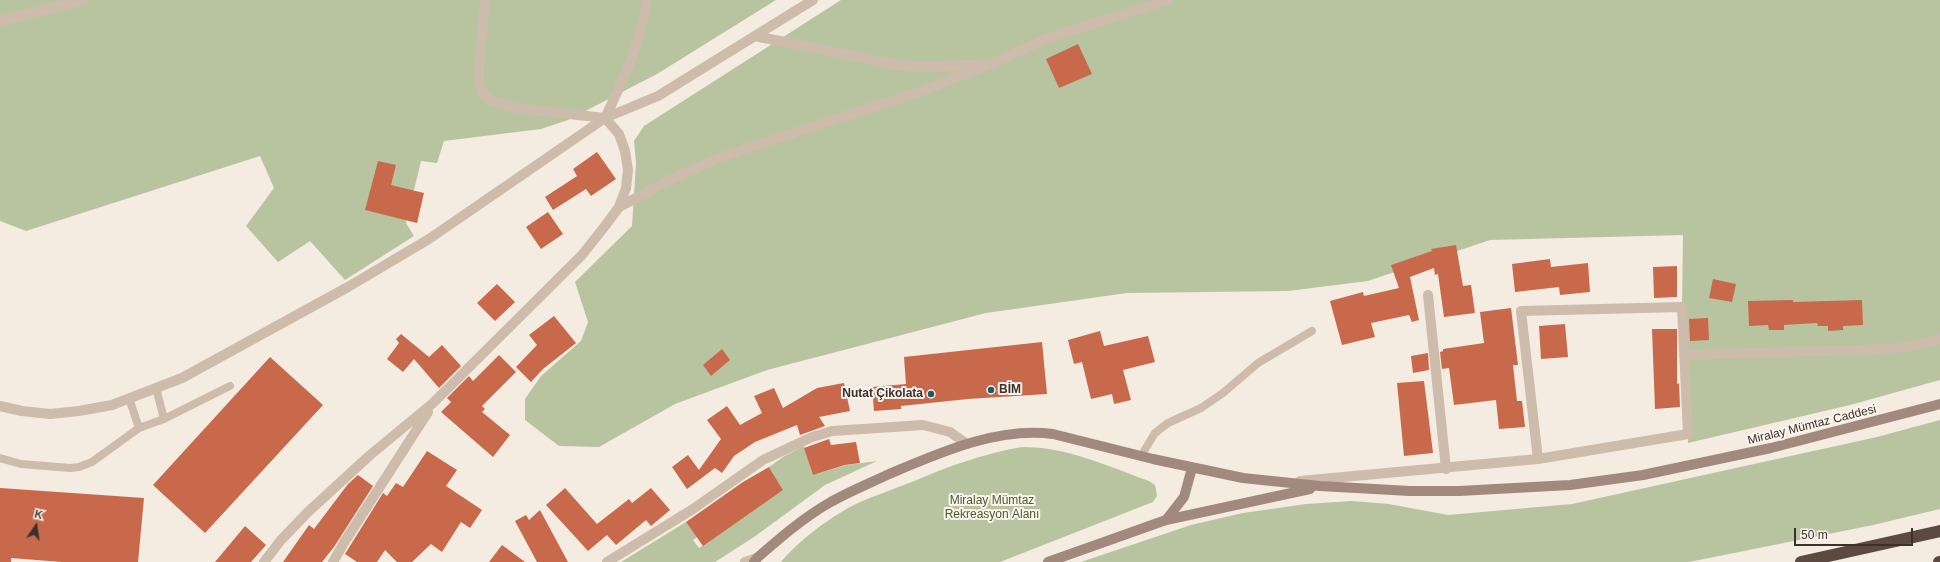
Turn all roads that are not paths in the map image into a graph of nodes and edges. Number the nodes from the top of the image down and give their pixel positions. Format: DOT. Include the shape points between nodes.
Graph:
graph roads {
  1 [pos="84,0"];
  2 [pos="485,0"];
  3 [pos="647,0"];
  4 [pos="813,0"];
  5 [pos="1168,0"];
  6 [pos="0,21"];
  7 [pos="755,36"];
  8 [pos="991,64"];
  9 [pos="605,118"];
  10 [pos="619,206"];
  11 [pos="1428,295"];
  12 [pos="1312,331"];
  13 [pos="1940,338"];
  14 [pos="1684,355"];
  15 [pos="230,386"];
  16 [pos="156,388"];
  17 [pos="130,398"];
  18 [pos="433,403"];
  19 [pos="1940,404"];
  20 [pos="0,406"];
  21 [pos="164,419"];
  22 [pos="139,428"];
  23 [pos="967,444"];
  24 [pos="1141,456"];
  25 [pos="0,458"];
  26 [pos="1538,459"];
  27 [pos="1192,468"];
  28 [pos="1446,469"];
  29 [pos="1280,483"];
  30 [pos="1320,486"];
  31 [pos="1166,520"];
  32 [pos="1940,531"];
  33 [pos="756,560"];
  34 [pos="264,562"];
  35 [pos="333,562"];
  36 [pos="607,562"];
  37 [pos="745,562"];
  38 [pos="1048,562"];
  39 [pos="1801,562"];
  1 -- 6 [label="street"];
  2 -- 9 [label="street" via="479,69 479,82 483,94 491,101 515,108"];
  3 -- 9 [label="street" via="634,57"];
  4 -- 7 [label="street"];
  5 -- 8 [label="street" via="1048,38"];
  7 -- 8 [label="street" via="902,66"];
  7 -- 9 [label="street" via="658,96"];
  8 -- 10 [label="street" via="916,93 719,158"];
  9 -- 10 [label="street" via="619,134 625,151 628,170 626,188"];
  9 -- 16 [label="street" via="422,243 348,287 182,378"];
  10 -- 18 [label="street" via="582,255"];
  11 -- 28 [label="street"];
  12 -- 24 [label="lane" via="1258,363 1201,408 1168,423 1155,433"];
  13 -- 14 [label="street" via="1913,346 1890,349"];
  14 -- 26 [label="street" via="1688,434"];
  14 -- 26 [label="street" via="1682,307 1521,311"];
  15 -- 21 [label="lane"];
  16 -- 17 [label="street"];
  16 -- 21 [label="lane"];
  17 -- 20 [label="street" via="112,405 50,414"];
  17 -- 22 [label="lane"];
  18 -- 34 [label="street" via="369,456 308,512"];
  18 -- 35 [label="street"];
  19 -- 30 [label="main road, Miralay Mümtaz Caddesi" via="1828,435 1689,467 1608,480 1513,489 1410,491"];
  21 -- 22 [label="lane"];
  22 -- 25 [label="lane" via="92,462 80,467 22,464"];
  23 -- 24 [label="main road" via="1042,432 1080,439"];
  23 -- 33 [label="main road" via="903,468 830,502 806,518"];
  23 -- 36 [label="street" via="950,432 923,425 832,431 812,437 763,460 693,509"];
  24 -- 27 [label="main road"];
  26 -- 28 [label="street"];
  27 -- 29 [label="main road"];
  27 -- 31 [label="main road" via="1184,497"];
  28 -- 29 [label="street"];
  29 -- 30 [label="main road"];
  30 -- 31 [label="main road"];
  31 -- 38 [label="main road"];
  32 -- 39 [label="highway"];
  33 -- 37 [label="street"];
}
